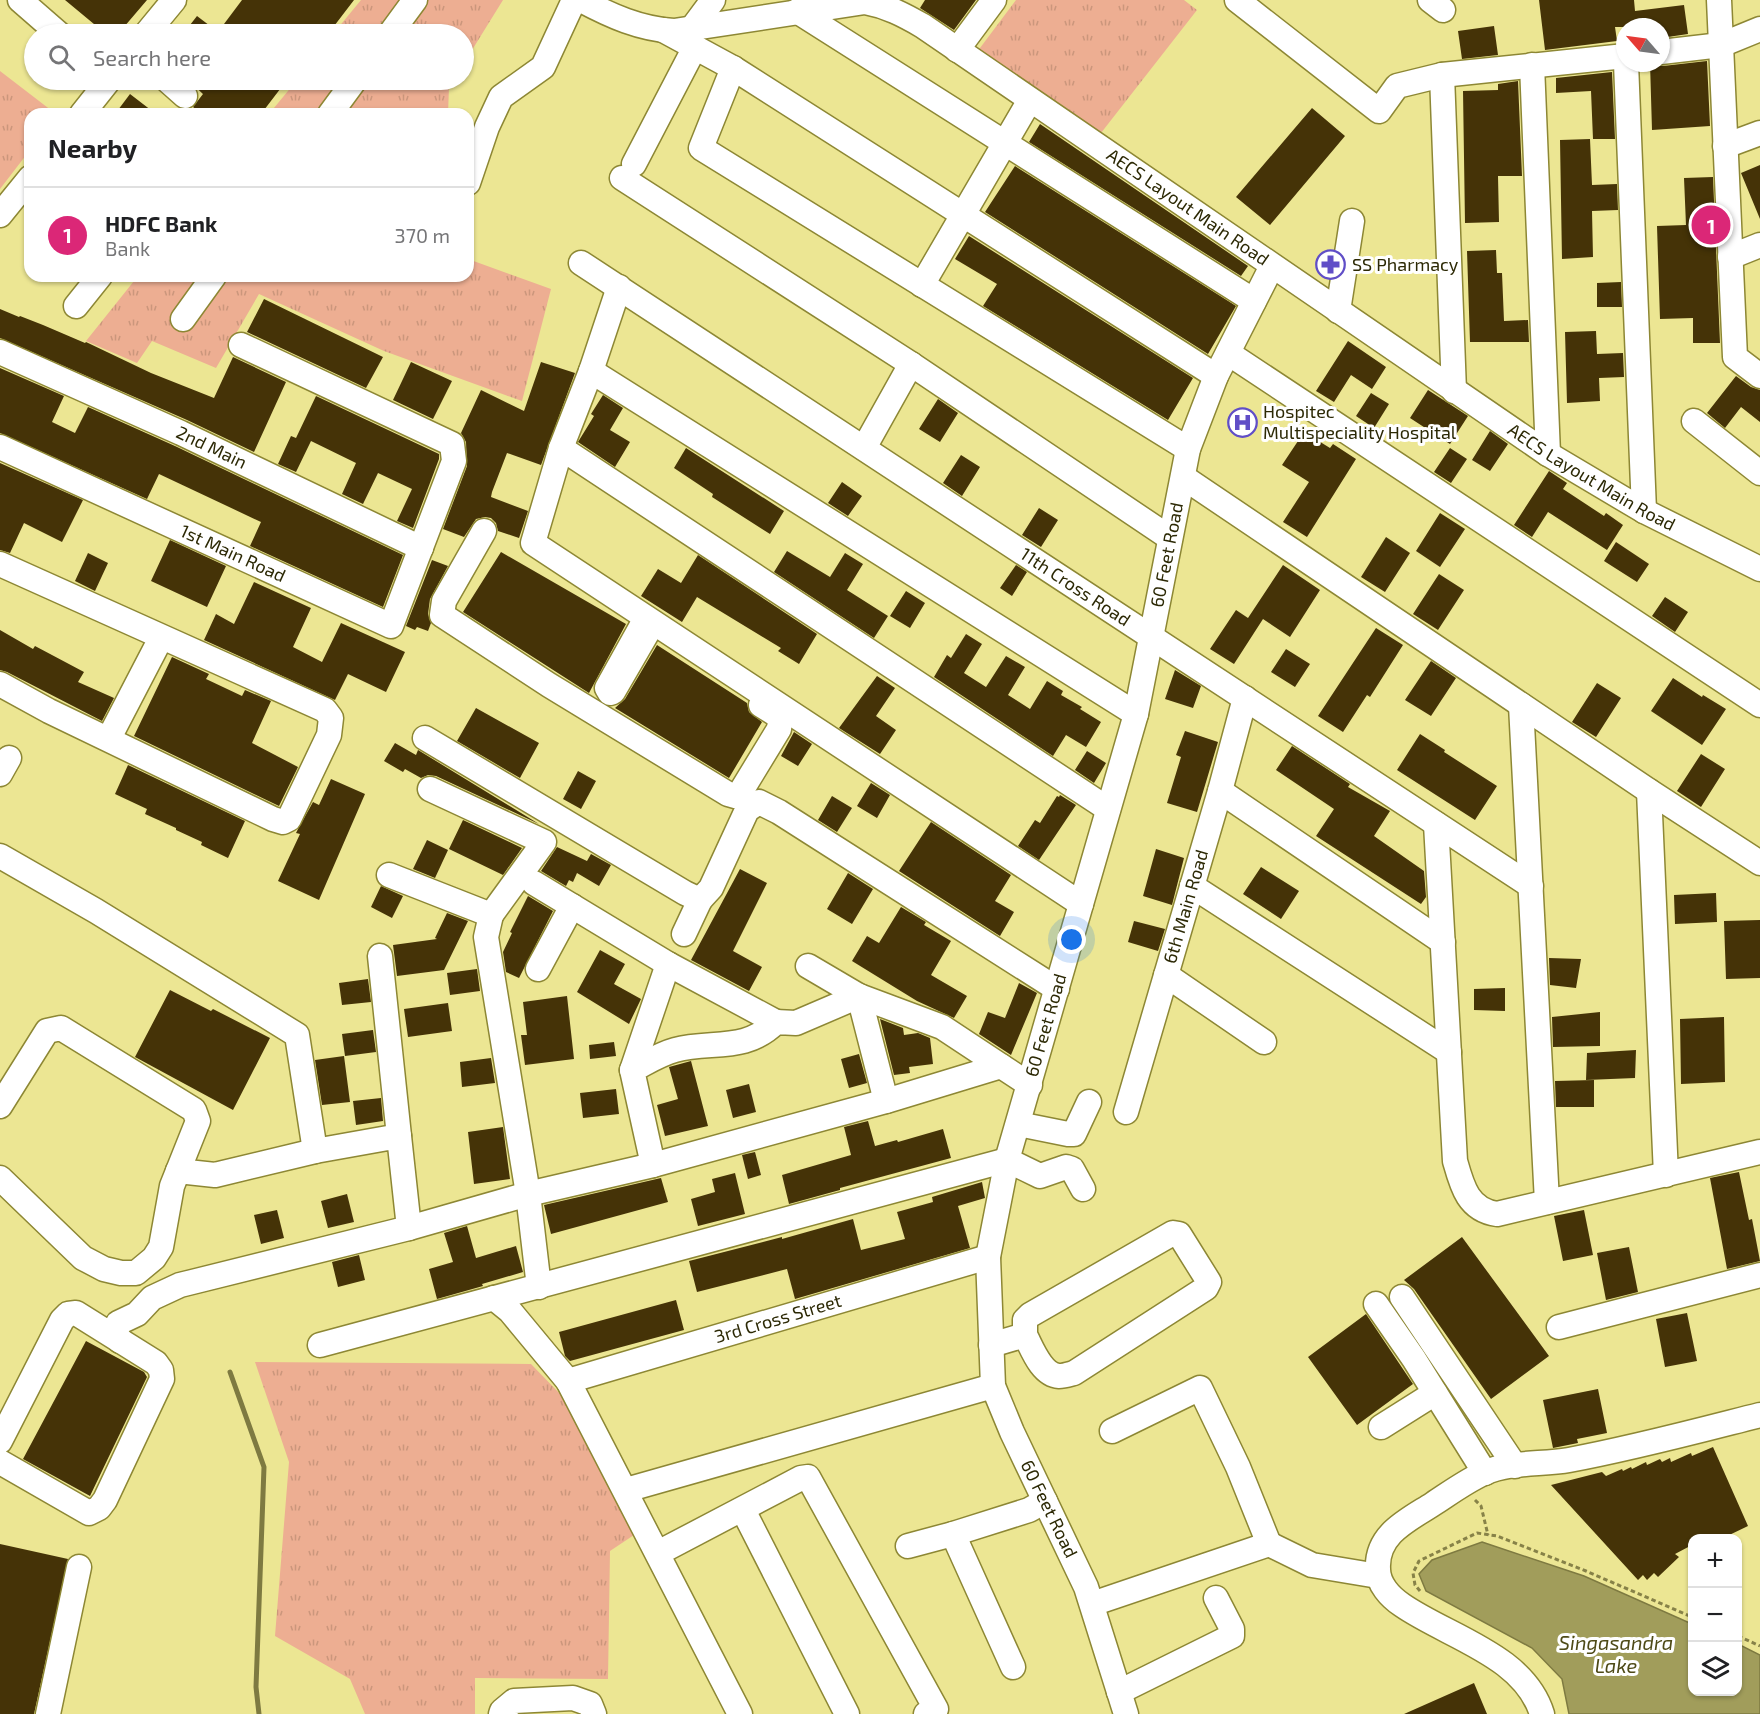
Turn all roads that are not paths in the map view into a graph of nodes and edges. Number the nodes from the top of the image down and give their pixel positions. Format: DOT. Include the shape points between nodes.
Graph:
graph roads {
  1 [pos="20,0"];
  2 [pos="174,0"];
  3 [pos="415,0"];
  4 [pos="574,0"];
  5 [pos="713,0"];
  6 [pos="994,0"];
  7 [pos="1237,0"];
  8 [pos="1719,0"];
  9 [pos="594,3"];
  10 [pos="808,7"];
  11 [pos="48,24"];
  12 [pos="154,24"];
  13 [pos="397,24"];
  14 [pos="1760,29"];
  15 [pos="694,37"];
  16 [pos="1721,45"];
  17 [pos="957,50"];
  18 [pos="1670,51"];
  19 [pos="1616,57"];
  20 [pos="1532,65"];
  21 [pos="733,68"];
  22 [pos="1626,72"];
  23 [pos="1442,75"];
  24 [pos="102,90"];
  25 [pos="178,90"];
  26 [pos="348,90"];
  27 [pos="184,96"];
  28 [pos="1030,100"];
  29 [pos="87,108"];
  30 [pos="334,108"];
  31 [pos="1760,132"];
  32 [pos="1005,143"];
  33 [pos="1725,146"];
  34 [pos="474,165"];
  35 [pos="24,185"];
  36 [pos="964,213"];
  37 [pos="0,215"];
  38 [pos="1352,221"];
  39 [pos="1760,245"];
  40 [pos="1730,257"];
  41 [pos="581,263"];
  42 [pos="1272,266"];
  43 [pos="95,282"];
  44 [pos="210,282"];
  45 [pos="922,285"];
  46 [pos="619,287"];
  47 [pos="1254,301"];
  48 [pos="76,306"];
  49 [pos="1338,311"];
  50 [pos="183,319"];
  51 [pos="241,345"];
  52 [pos="0,352"];
  53 [pos="1228,353"];
  54 [pos="911,364"];
  55 [pos="591,371"];
  56 [pos="1216,376"];
  57 [pos="1760,376"];
  58 [pos="1454,391"];
  59 [pos="1694,421"];
  60 [pos="0,447"];
  61 [pos="561,448"];
  62 [pos="864,448"];
  63 [pos="1188,449"];
  64 [pos="1548,453"];
  65 [pos="1760,473"];
  66 [pos="1183,477"];
  67 [pos="1644,511"];
  68 [pos="484,531"];
  69 [pos="1170,538"];
  70 [pos="421,548"];
  71 [pos="0,564"];
  72 [pos="1760,569"];
  73 [pos="646,628"];
  74 [pos="1152,637"];
  75 [pos="161,638"];
  76 [pos="0,684"];
  77 [pos="1245,698"];
  78 [pos="1521,705"];
  79 [pos="1760,705"];
  80 [pos="1136,714"];
  81 [pos="600,716"];
  82 [pos="109,738"];
  83 [pos="425,738"];
  84 [pos="430,789"];
  85 [pos="1220,791"];
  86 [pos="1648,791"];
  87 [pos="1108,809"];
  88 [pos="1436,824"];
  89 [pos="0,856"];
  90 [pos="1760,863"];
  91 [pos="389,875"];
  92 [pos="534,883"];
  93 [pos="1192,886"];
  94 [pos="1531,886"];
  95 [pos="700,900"];
  96 [pos="1081,904"];
  97 [pos="572,906"];
  98 [pos="489,926"];
  99 [pos="684,934"];
  100 [pos="1443,942"];
  101 [pos="380,956"];
  102 [pos="668,964"];
  103 [pos="808,966"];
  104 [pos="538,969"];
  105 [pos="1166,975"];
  106 [pos="1057,989"];
  107 [pos="859,996"];
  108 [pos="776,1022"];
  109 [pos="1264,1042"];
  110 [pos="1449,1052"];
  111 [pos="1001,1066"];
  112 [pos="632,1070"];
  113 [pos="1030,1085"];
  114 [pos="886,1101"];
  115 [pos="1089,1102"];
  116 [pos="0,1106"];
  117 [pos="1126,1112"];
  118 [pos="1018,1124"];
  119 [pos="399,1136"];
  120 [pos="315,1151"];
  121 [pos="1760,1152"];
  122 [pos="1007,1160"];
  123 [pos="653,1165"];
  124 [pos="178,1171"];
  125 [pos="1666,1174"];
  126 [pos="0,1178"];
  127 [pos="1083,1189"];
  128 [pos="528,1194"];
  129 [pos="1547,1202"];
  130 [pos="409,1228"];
  131 [pos="987,1257"];
  132 [pos="136,1273"];
  133 [pos="1760,1275"];
  134 [pos="539,1287"];
  135 [pos="1402,1297"];
  136 [pos="494,1298"];
  137 [pos="1376,1304"];
  138 [pos="145,1306"];
  139 [pos="1559,1327"];
  140 [pos="1025,1335"];
  141 [pos="120,1341"];
  142 [pos="320,1345"];
  143 [pos="991,1345"];
  144 [pos="568,1381"];
  145 [pos="993,1386"];
  146 [pos="1435,1393"];
  147 [pos="1760,1415"];
  148 [pos="1381,1427"];
  149 [pos="1112,1431"];
  150 [pos="0,1441"];
  151 [pos="0,1462"];
  152 [pos="1515,1466"];
  153 [pos="1485,1473"];
  154 [pos="626,1490"];
  155 [pos="1045,1501"];
  156 [pos="743,1510"];
  157 [pos="953,1534"];
  158 [pos="1269,1544"];
  159 [pos="908,1546"];
  160 [pos="658,1553"];
  161 [pos="78,1567"];
  162 [pos="1378,1576"];
  163 [pos="1216,1598"];
  164 [pos="1092,1604"];
  165 [pos="1012,1667"];
  166 [pos="1123,1703"];
  167 [pos="565,1706"];
  168 [pos="527,1707"];
  169 [pos="48,1714"];
  170 [pos="501,1714"];
  171 [pos="594,1714"];
  172 [pos="740,1714"];
  173 [pos="847,1714"];
  174 [pos="926,1714"];
  175 [pos="1542,1714"];
  1 -- 11 [label="street"];
  2 -- 12 [label="street"];
  3 -- 13 [label="street"];
  4 -- 34 [label="street" via="543,67 501,97"];
  5 -- 15 [label="street"];
  6 -- 17 [label="street"];
  7 -- 23 [label="street" via="1379,111 1397,86"];
  8 -- 16 [label="street"];
  9 -- 15 [label="street, AECS Layout Main Road" via="631,24"];
  10 -- 15 [label="street, AECS Layout Main Road"];
  10 -- 17 [label="street, AECS Layout Main Road" via="865,2 881,5"];
  10 -- 32 [label="street"];
  14 -- 16 [label="street"];
  15 -- 21 [label="street"];
  15 -- 54 [label="street" via="628,171"];
  16 -- 18 [label="street"];
  16 -- 33 [label="street"];
  17 -- 28 [label="street, AECS Layout Main Road"];
  19 -- 20 [label="street"];
  20 -- 23 [label="street"];
  20 -- 64 [label="street"];
  21 -- 36 [label="street"];
  21 -- 45 [label="street" via="701,148"];
  22 -- 67 [label="street"];
  23 -- 58 [label="street"];
  24 -- 29 [label="street"];
  25 -- 27 [label="street"];
  26 -- 30 [label="street"];
  28 -- 32 [label="street"];
  28 -- 42 [label="street, AECS Layout Main Road"];
  31 -- 33 [label="street"];
  32 -- 36 [label="street"];
  32 -- 47 [label="street"];
  33 -- 40 [label="street"];
  35 -- 37 [label="street"];
  36 -- 45 [label="street"];
  36 -- 56 [label="street"];
  38 -- 49 [label="street"];
  39 -- 40 [label="street"];
  40 -- 57 [label="street" via="1735,357"];
  41 -- 46 [label="street, 11th Cross Road"];
  42 -- 47 [label="street, 60 Feet Road"];
  42 -- 49 [label="street, AECS Layout Main Road"];
  43 -- 48 [label="street"];
  44 -- 50 [label="street"];
  45 -- 63 [label="street"];
  46 -- 55 [label="street"];
  46 -- 62 [label="street, 11th Cross Road"];
  47 -- 53 [label="street, 60 Feet Road"];
  49 -- 58 [label="street, AECS Layout Main Road"];
  51 -- 70 [label="street" via="452,444 454,461"];
  52 -- 70 [label="street, 2nd Main"];
  53 -- 56 [label="street, 60 Feet Road"];
  53 -- 79 [label="street"];
  54 -- 62 [label="street"];
  54 -- 69 [label="street"];
  55 -- 61 [label="street"];
  55 -- 80 [label="street"];
  56 -- 63 [label="street, 60 Feet Road"];
  58 -- 64 [label="street, AECS Layout Main Road"];
  59 -- 65 [label="street"];
  60 -- 70 [label="street, 1st Main Road" via="391,626"];
  61 -- 73 [label="street" via="532,543"];
  61 -- 87 [label="street"];
  62 -- 74 [label="street, 11th Cross Road"];
  63 -- 66 [label="street, 60 Feet Road"];
  64 -- 67 [label="street, AECS Layout Main Road"];
  66 -- 69 [label="street, 60 Feet Road"];
  66 -- 78 [label="street"];
  67 -- 72 [label="street, AECS Layout Main Road"];
  68 -- 81 [label="street" via="444,601 442,615"];
  69 -- 74 [label="street, 60 Feet Road"];
  71 -- 75 [label="street"];
  73 -- 81 [label="street"];
  73 -- 81 [label="street" via="777,715 778,729 735,796"];
  73 -- 96 [label="street"];
  74 -- 77 [label="street, 11th Cross Road"];
  74 -- 80 [label="street, 60 Feet Road"];
  75 -- 82 [label="street"];
  75 -- 82 [label="street" via="325,710 331,718 329,735 289,819 273,819"];
  76 -- 82 [label="street"];
  77 -- 85 [label="street, 6th Main Road"];
  77 -- 88 [label="street, 11th Cross Road"];
  78 -- 86 [label="street"];
  78 -- 94 [label="street"];
  80 -- 87 [label="street, 60 Feet Road"];
  83 -- 95 [label="street"];
  84 -- 98 [label="street" via="544,842"];
  85 -- 93 [label="street, 6th Main Road"];
  85 -- 100 [label="street"];
  86 -- 90 [label="street"];
  86 -- 125 [label="street"];
  87 -- 96 [label="street, 60 Feet Road"];
  88 -- 94 [label="street, 11th Cross Road"];
  88 -- 100 [label="street"];
  89 -- 120 [label="street" via="297,1035"];
  91 -- 98 [label="street"];
  92 -- 97 [label="street"];
  93 -- 105 [label="street, 6th Main Road"];
  93 -- 110 [label="street"];
  94 -- 129 [label="street"];
  95 -- 99 [label="street"];
  95 -- 106 [label="street" via="711,888 747,810 759,802"];
  96 -- 106 [label="street, 60 Feet Road"];
  97 -- 102 [label="street"];
  97 -- 104 [label="street"];
  98 -- 128 [label="street"];
  100 -- 110 [label="street"];
  101 -- 119 [label="street"];
  102 -- 108 [label="street"];
  102 -- 112 [label="street"];
  103 -- 107 [label="street"];
  105 -- 109 [label="street"];
  105 -- 117 [label="street, 6th Main Road"];
  106 -- 113 [label="street, 60 Feet Road"];
  107 -- 108 [label="street" via="796,1023"];
  107 -- 111 [label="street" via="942,1027"];
  107 -- 114 [label="street"];
  108 -- 112 [label="street" via="767,1031 741,1043 674,1050"];
  110 -- 129 [label="street" via="1455,1161 1471,1199 1486,1213 1497,1214"];
  111 -- 113 [label="street"];
  111 -- 114 [label="street"];
  112 -- 123 [label="street"];
  113 -- 118 [label="street, 60 Feet Road"];
  114 -- 123 [label="street"];
  115 -- 118 [label="street" via="1074,1134"];
  116 -- 124 [label="street" via="47,1031 61,1028 194,1110 198,1121"];
  118 -- 122 [label="street, 60 Feet Road"];
  119 -- 120 [label="street"];
  119 -- 130 [label="street"];
  120 -- 124 [label="street" via="215,1175"];
  121 -- 125 [label="street"];
  122 -- 127 [label="street" via="1040,1176 1066,1167 1072,1169"];
  122 -- 131 [label="street, 60 Feet Road"];
  122 -- 134 [label="street"];
  123 -- 128 [label="street"];
  124 -- 132 [label="street" via="161,1247"];
  125 -- 129 [label="street"];
  126 -- 132 [label="street" via="83,1258 121,1274"];
  128 -- 130 [label="street"];
  128 -- 134 [label="street"];
  130 -- 138 [label="street" via="180,1285"];
  131 -- 143 [label="street, 60 Feet Road"];
  131 -- 144 [label="street, 3rd Cross Street"];
  132 -- 138 [label="street"];
  133 -- 139 [label="street"];
  134 -- 136 [label="street"];
  135 -- 152 [label="street"];
  136 -- 142 [label="street"];
  136 -- 144 [label="street" via="510,1311"];
  137 -- 146 [label="street"];
  138 -- 141 [label="street" via="135,1339"];
  140 -- 140 [label="street" via="1048,1372 1058,1376 1074,1373 1206,1288 1209,1282 1179,1234 1173,1233 1030,1315 1025,1320"];
  140 -- 143 [label="street"];
  141 -- 150 [label="street" via="76,1313 68,1314"];
  141 -- 151 [label="street" via="156,1363 162,1379 99,1508 89,1513"];
  143 -- 145 [label="street, 60 Feet Road"];
  144 -- 154 [label="street"];
  145 -- 154 [label="street"];
  145 -- 155 [label="street, 60 Feet Road"];
  146 -- 148 [label="street"];
  146 -- 153 [label="street"];
  147 -- 152 [label="street" via="1631,1447"];
  149 -- 158 [label="street" via="1200,1388"];
  152 -- 153 [label="street"];
  153 -- 162 [label="street" via="1390,1533 1379,1551"];
  154 -- 160 [label="street"];
  155 -- 157 [label="street" via="1029,1510"];
  155 -- 164 [label="street, 60 Feet Road"];
  156 -- 160 [label="street"];
  156 -- 173 [label="street"];
  156 -- 174 [label="street" via="808,1478 936,1709"];
  157 -- 159 [label="street"];
  157 -- 165 [label="street"];
  158 -- 162 [label="street" via="1312,1565"];
  158 -- 164 [label="street"];
  160 -- 172 [label="street"];
  161 -- 169 [label="street"];
  162 -- 175 [label="street" via="1386,1591 1401,1605 1504,1663 1523,1679 1539,1702"];
  163 -- 166 [label="street" via="1232,1636"];
  164 -- 166 [label="street, 60 Feet Road"];
  167 -- 168 [label="street"];
  167 -- 171 [label="street" via="573,1698 590,1704"];
  168 -- 170 [label="street" via="514,1701"];
}
